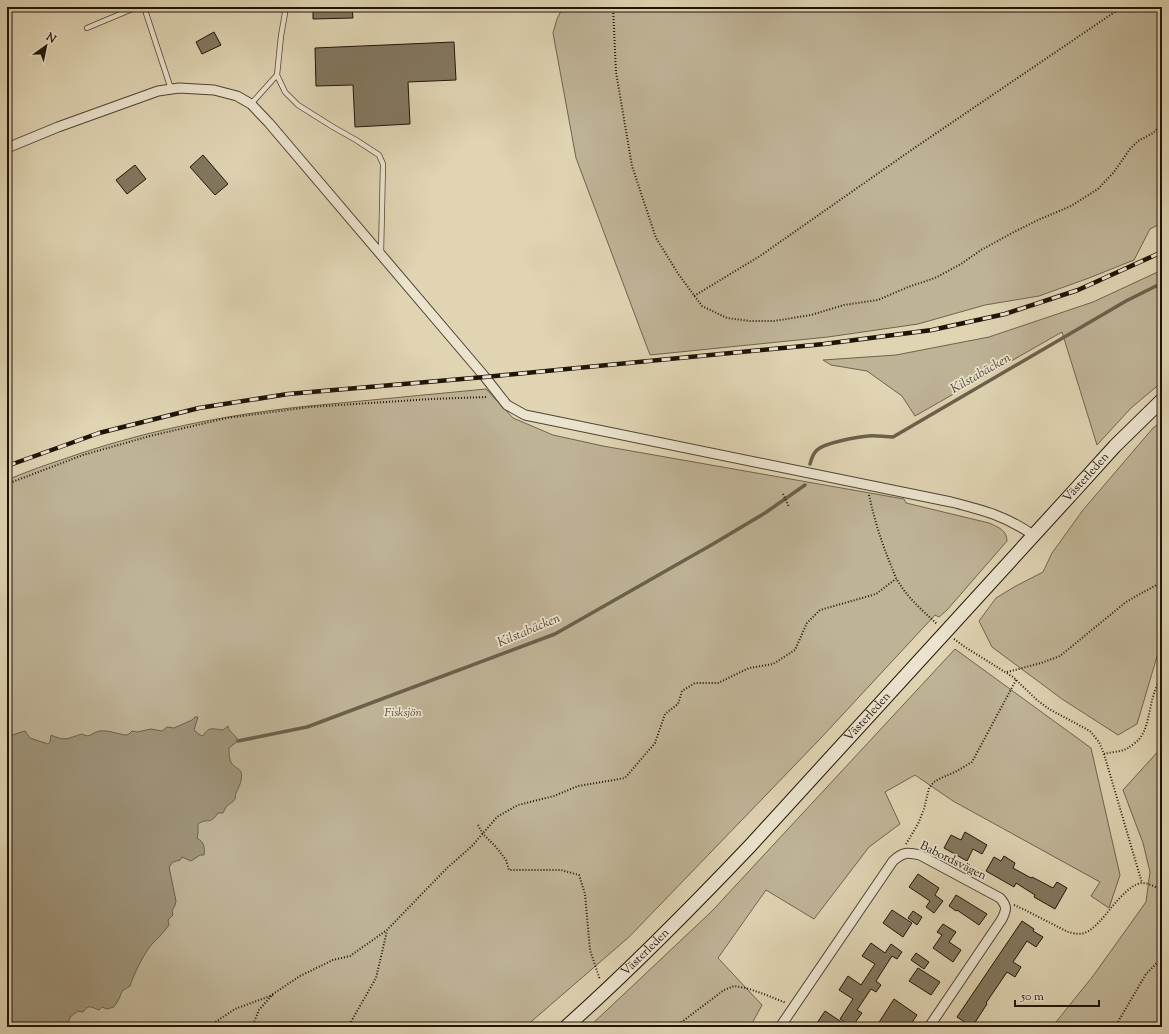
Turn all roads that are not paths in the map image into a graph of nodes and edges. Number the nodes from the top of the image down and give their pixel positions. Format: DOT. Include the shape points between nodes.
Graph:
graph roads {
  1 [pos="137,7"];
  2 [pos="144,7"];
  3 [pos="283,7"];
  4 [pos="87,28"];
  5 [pos="277,75"];
  6 [pos="171,89"];
  7 [pos="251,104"];
  8 [pos="7,148"];
  9 [pos="381,255"];
  10 [pos="1162,400"];
  11 [pos="1033,535"];
  12 [pos="566,1027"];
  13 [pos="781,1027"];
  14 [pos="929,1027"];
  1 -- 4 [label="lane"];
  2 -- 6 [label="lane"];
  3 -- 5 [label="lane" via="285,13"];
  5 -- 7 [label="lane"];
  5 -- 9 [label="lane" via="285,92 298,105 379,155 382,164"];
  6 -- 7 [label="street" via="214,90 237,96"];
  6 -- 8 [label="street" via="158,91"];
  7 -- 9 [label="street"];
  9 -- 11 [label="street" via="507,405 525,415 951,502 1000,516"];
  10 -- 11 [label="street, Västerleden" via="1115,446"];
  11 -- 12 [label="street, Västerleden" via="750,846 607,990"];
  13 -- 14 [label="street, Babordsvägen" via="893,861 901,854 910,853 920,855 1000,898 1006,910"];
}
